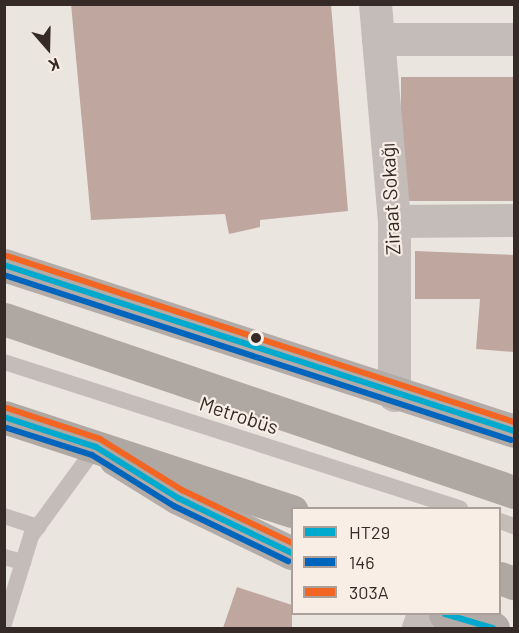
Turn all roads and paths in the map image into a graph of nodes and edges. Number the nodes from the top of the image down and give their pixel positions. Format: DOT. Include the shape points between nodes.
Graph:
graph roads {
  1 [pos="375,4"];
  2 [pos="378,39"];
  3 [pos="514,39"];
  4 [pos="514,220"];
  5 [pos="394,221"];
  6 [pos="4,265"];
  7 [pos="4,319"];
  8 [pos="4,362"];
  9 [pos="394,395"];
  10 [pos="4,417"];
  11 [pos="514,431"];
  12 [pos="96,447"];
  13 [pos="514,492"];
  14 [pos="457,507"];
  15 [pos="291,511"];
  16 [pos="4,516"];
  17 [pos="38,526"];
  18 [pos="291,553"];
  19 [pos="4,557"];
  20 [pos="23,562"];
  21 [pos="9,592"];
  22 [pos="448,615"];
  23 [pos="4,624"];
  24 [pos="493,628"];
  1 -- 2 [label="street, Ziraat Sokağı"];
  2 -- 3 [label="street"];
  2 -- 5 [label="street, Ziraat Sokağı"];
  4 -- 5 [label="street"];
  5 -- 9 [label="street, Ziraat Sokağı"];
  6 -- 9 [label="main road"];
  7 -- 13 [label="highway"];
  8 -- 14 [label="lane, Metrobüs"];
  9 -- 11 [label="main road"];
  10 -- 12 [label="highway"];
  12 -- 15 [label="highway"];
  12 -- 17 [label="lane"];
  12 -- 18 [label="main road" via="178,498"];
  16 -- 17 [label="lane"];
  17 -- 20 [label="lane"];
  19 -- 20 [label="lane"];
  20 -- 21 [label="lane"];
  21 -- 23 [label="lane"];
  22 -- 24 [label="main road"];
}
